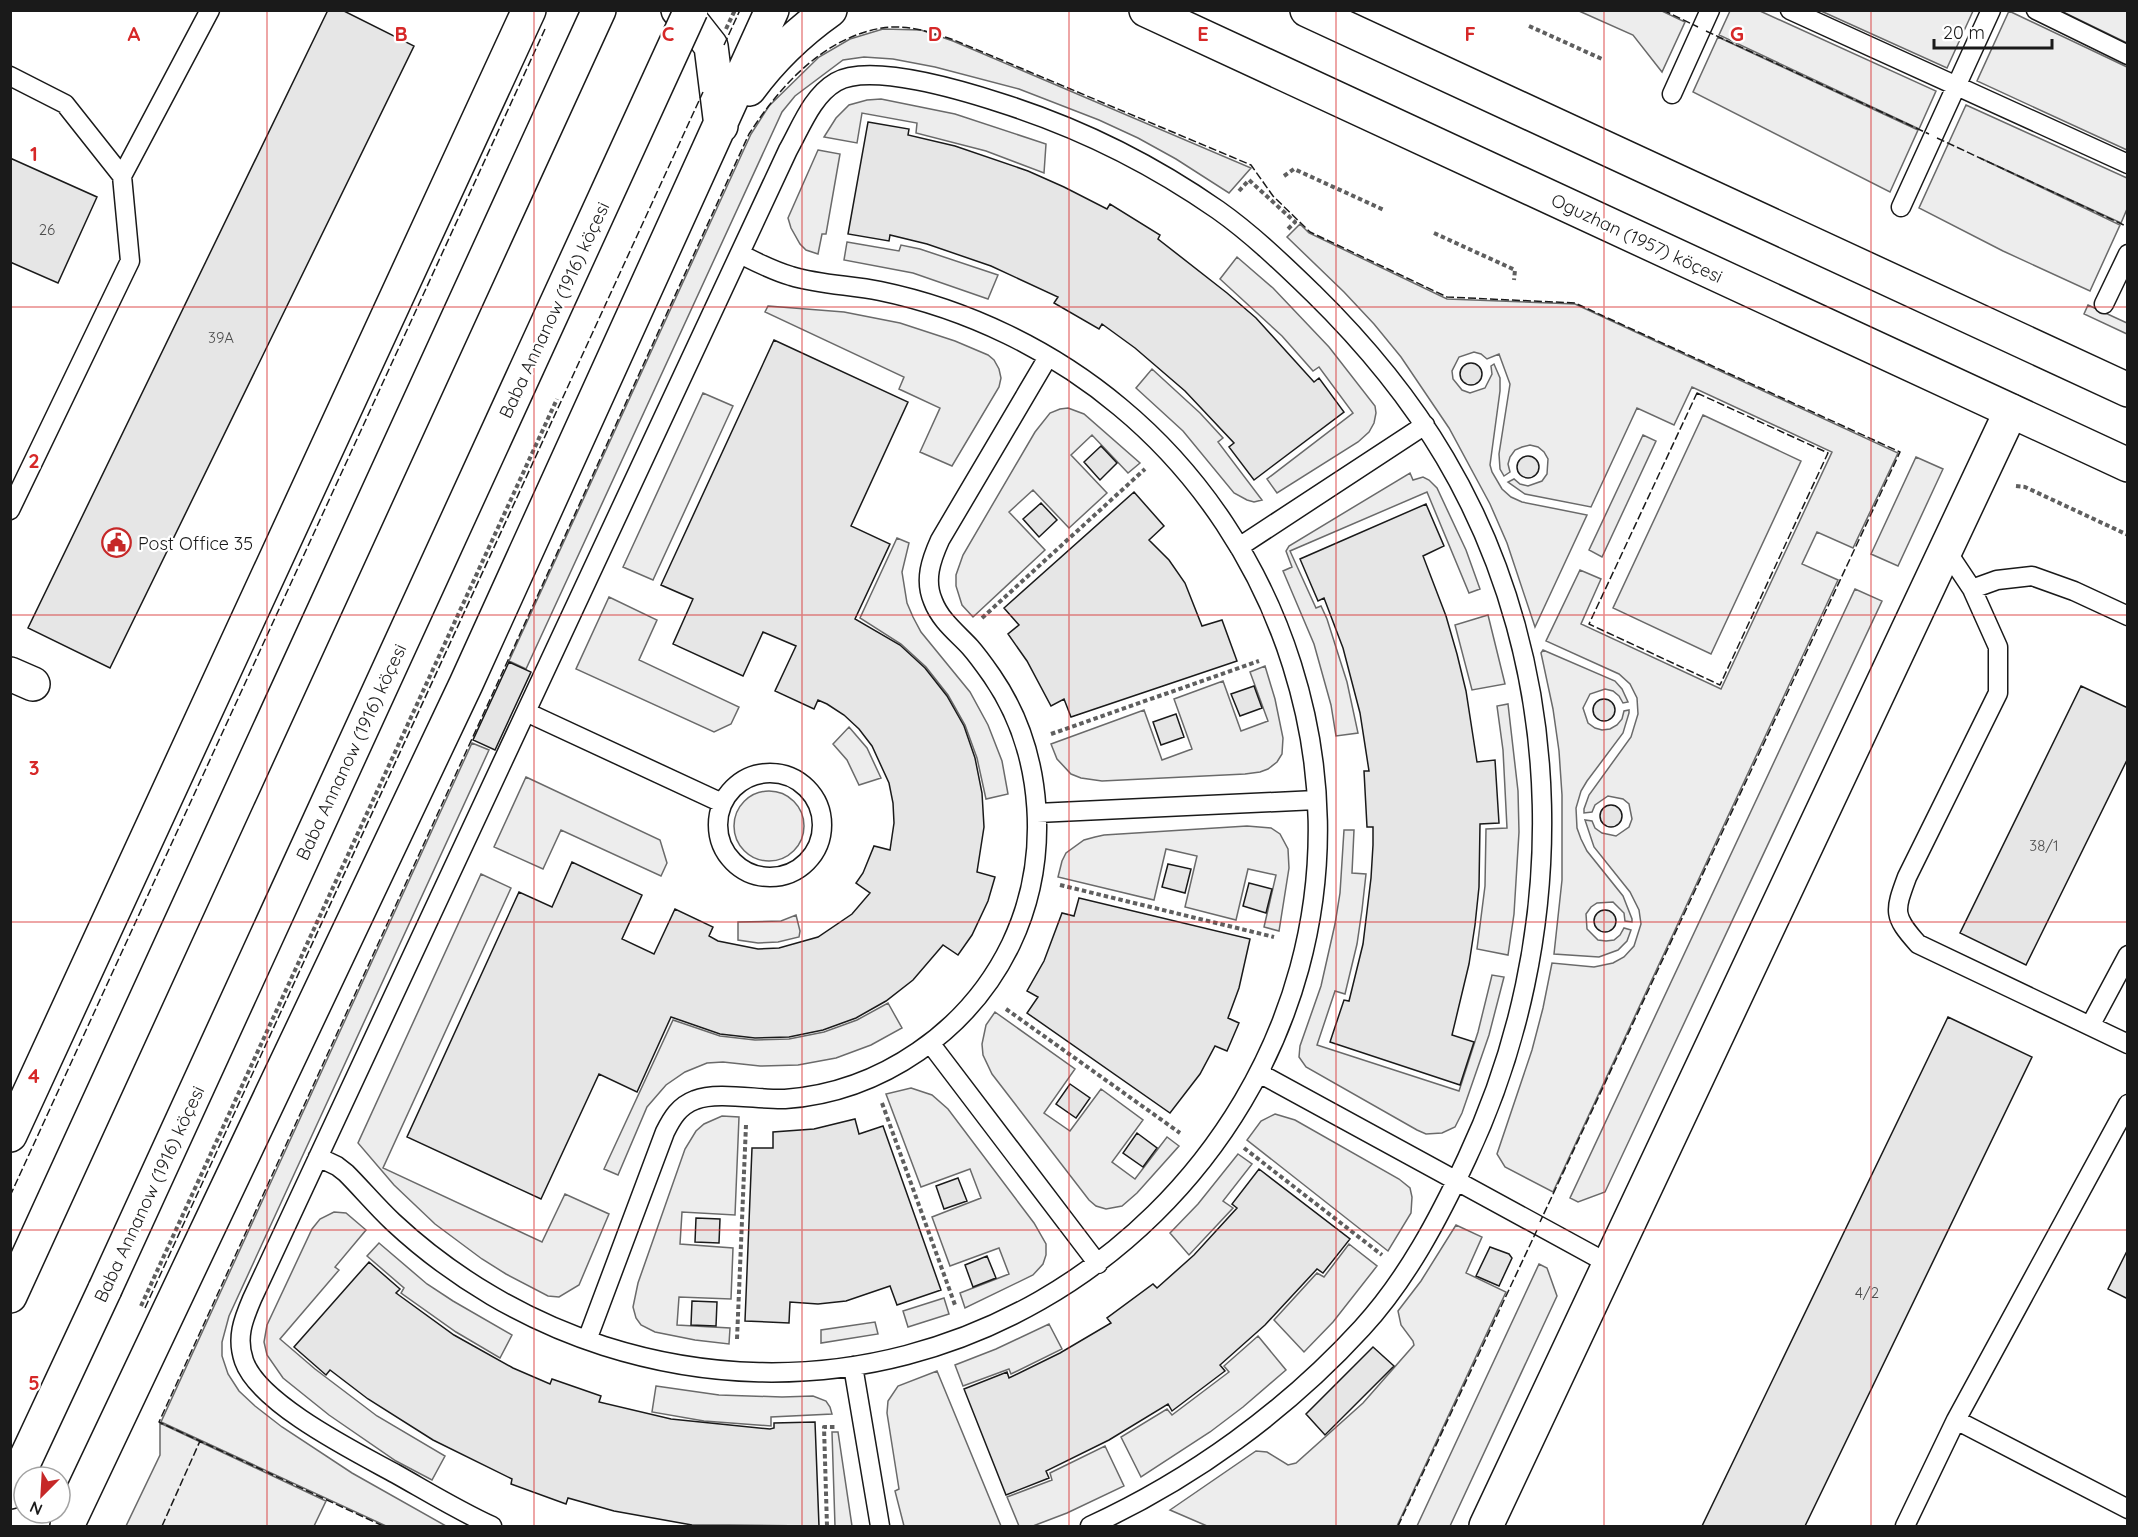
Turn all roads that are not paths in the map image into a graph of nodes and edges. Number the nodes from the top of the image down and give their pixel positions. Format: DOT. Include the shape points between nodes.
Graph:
graph roads {
  1 [pos="210,10"];
  2 [pos="551,10"];
  3 [pos="599,10"];
  4 [pos="678,10"];
  5 [pos="691,10"];
  6 [pos="772,10"];
  7 [pos="830,10"];
  8 [pos="1146,10"];
  9 [pos="1307,10"];
  10 [pos="1710,10"];
  11 [pos="1790,10"];
  12 [pos="1991,10"];
  13 [pos="2036,10"];
  14 [pos="524,16"];
  15 [pos="2127,55"];
  16 [pos="10,76"];
  17 [pos="1956,86"];
  18 [pos="1672,94"];
  19 [pos="721,126"];
  20 [pos="2127,164"];
  21 [pos="122,176"];
  22 [pos="1901,207"];
  23 [pos="740,254"];
  24 [pos="2127,254"];
  25 [pos="2104,304"];
  26 [pos="1048,357"];
  27 [pos="2127,390"];
  28 [pos="2011,411"];
  29 [pos="1425,425"];
  30 [pos="2127,465"];
  31 [pos="10,510"];
  32 [pos="1239,546"];
  33 [pos="1946,550"];
  34 [pos="1972,589"];
  35 [pos="2127,616"];
  36 [pos="526,712"];
  37 [pos="1317,800"];
  38 [pos="722,803"];
  39 [pos="1037,813"];
  40 [pos="2127,955"];
  41 [pos="2090,1026"];
  42 [pos="930,1043"];
  43 [pos="2127,1044"];
  44 [pos="1258,1073"];
  45 [pos="2127,1104"];
  46 [pos="10,1135"];
  47 [pos="318,1157"];
  48 [pos="1457,1180"];
  49 [pos="1098,1264"];
  50 [pos="1610,1264"];
  51 [pos="10,1296"];
  52 [pos="587,1340"];
  53 [pos="853,1366"];
  54 [pos="1956,1420"];
  55 [pos="10,1492"];
  56 [pos="2127,1509"];
  57 [pos="67,1527"];
  58 [pos="492,1527"];
  59 [pos="880,1527"];
  60 [pos="1090,1527"];
  61 [pos="1486,1527"];
  62 [pos="1905,1527"];
  1 -- 21 [label="lane"];
  2 -- 14 [label="main road"];
  3 -- 51 [label="main road"];
  4 -- 19 [label="main road" via="711,46"];
  5 -- 55 [label="main road, Baba Annanow (1916) köçesi, bridge"];
  6 -- 19 [label="main road"];
  7 -- 19 [label="main road" via="766,66"];
  8 -- 28 [label="main road, Oguzhan (1957) köçesi"];
  9 -- 27 [label="main road"];
  10 -- 18 [label="lane"];
  11 -- 17 [label="lane"];
  12 -- 17 [label="lane"];
  13 -- 15 [label="lane"];
  14 -- 46 [label="main road"];
  16 -- 21 [label="lane" via="65,104"];
  17 -- 20 [label="lane"];
  17 -- 22 [label="lane"];
  19 -- 57 [label="main road" via="466,684"];
  21 -- 31 [label="lane" via="130,261"];
  23 -- 26 [label="lane" via="793,277 878,290 936,306 992,328"];
  23 -- 29 [label="lane" via="811,108 836,82 872,75 944,86 1021,109 1096,140 1166,177 1220,212 1296,276 1345,326"];
  23 -- 36 [label="lane"];
  24 -- 25 [label="lane"];
  26 -- 32 [label="lane" via="1112,401 1157,441 1203,495"];
  26 -- 39 [label="lane" via="940,540 929,569 932,601 980,660 1012,711 1027,754"];
  28 -- 30 [label="main road, Oguzhan (1957) köçesi"];
  28 -- 33 [label="main road"];
  29 -- 32 [label="lane"];
  29 -- 48 [label="lane" via="1464,492 1509,601 1534,706 1542,793 1541,871 1524,988 1498,1083"];
  32 -- 37 [label="lane" via="1266,597 1298,682"];
  33 -- 34 [label="lane"];
  33 -- 50 [label="main road"];
  34 -- 35 [label="lane" via="1997,580 2032,576"];
  34 -- 41 [label="lane" via="1998,647 1998,693 1907,877 1898,902 1900,924 1918,944"];
  36 -- 38 [label="lane"];
  36 -- 47 [label="lane"];
  37 -- 39 [label="lane"];
  37 -- 44 [label="lane" via="1314,891 1304,950 1287,1008"];
  38 -- 38 [label="lane" via="718,818 722,847 741,869 769,877 784,875 809,860 818,847 822,833 820,811 798,781 770,773 755,775 742,780"];
  39 -- 42 [label="lane" via="1033,873 1010,945 979,996"];
  40 -- 41 [label="lane"];
  41 -- 43 [label="lane"];
  42 -- 49 [label="lane"];
  42 -- 52 [label="lane" via="886,1071 829,1092 769,1099 708,1096 680,1108 671,1119"];
  44 -- 48 [label="lane"];
  44 -- 49 [label="lane" via="1235,1116 1181,1189"];
  45 -- 54 [label="lane"];
  47 -- 52 [label="lane" via="346,1173 396,1225 442,1264 519,1311"];
  47 -- 58 [label="lane" via="244,1316 240,1328 244,1362 255,1380 309,1424"];
  48 -- 50 [label="lane"];
  48 -- 60 [label="lane" via="1393,1290 1364,1327 1318,1371 1235,1442 1166,1487"];
  49 -- 53 [label="lane" via="1041,1301 977,1332 930,1349"];
  50 -- 61 [label="main road"];
  52 -- 53 [label="lane" via="651,1359 721,1370 782,1372"];
  53 -- 59 [label="lane"];
  54 -- 56 [label="lane"];
  54 -- 62 [label="lane"];
}
